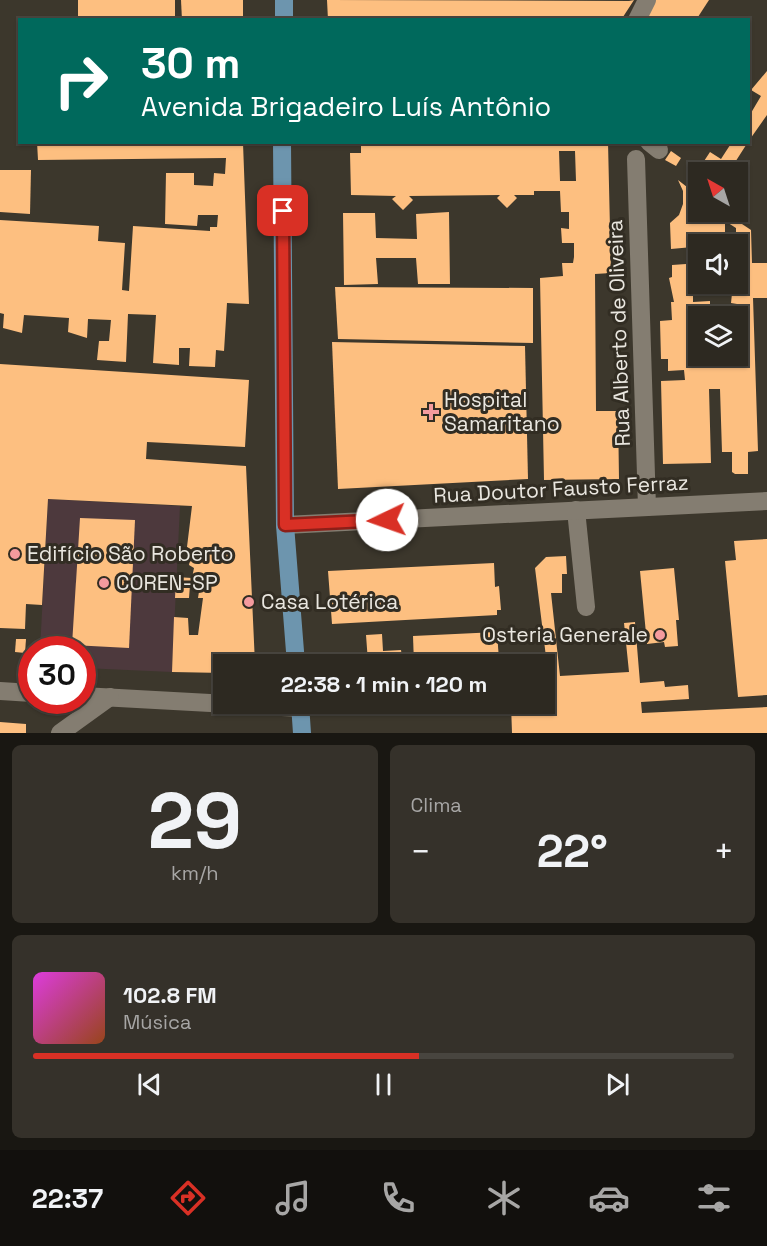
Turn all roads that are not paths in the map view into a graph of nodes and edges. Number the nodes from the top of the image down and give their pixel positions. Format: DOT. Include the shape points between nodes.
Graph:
graph roads {
  1 [pos="284,0"];
  2 [pos="647,0"];
  3 [pos="284,18"];
  4 [pos="638,18"];
  5 [pos="282,144"];
  6 [pos="636,159"];
  7 [pos="767,501"];
  8 [pos="647,507"];
  9 [pos="576,510"];
  10 [pos="285,525"];
  11 [pos="586,607"];
  12 [pos="295,654"];
  13 [pos="0,691"];
  14 [pos="18,692"];
  15 [pos="96,696"];
  16 [pos="110,697"];
  17 [pos="213,702"];
  18 [pos="301,714"];
  19 [pos="60,733"];
  20 [pos="303,733"];
  1 -- 3 [label="main road"];
  2 -- 4 [label="street"];
  5 -- 10 [label="main road"];
  6 -- 8 [label="street, Rua Alberto de Oliveira"];
  7 -- 8 [label="street, Rua Doutor Fausto Ferraz"];
  8 -- 9 [label="street, Rua Doutor Fausto Ferraz"];
  9 -- 10 [label="street, Rua Doutor Fausto Ferraz"];
  9 -- 11 [label="street"];
  10 -- 12 [label="main road"];
  13 -- 14 [label="street"];
  15 -- 16 [label="street"];
  16 -- 17 [label="street"];
  16 -- 19 [label="street"];
  18 -- 20 [label="main road"];
}
